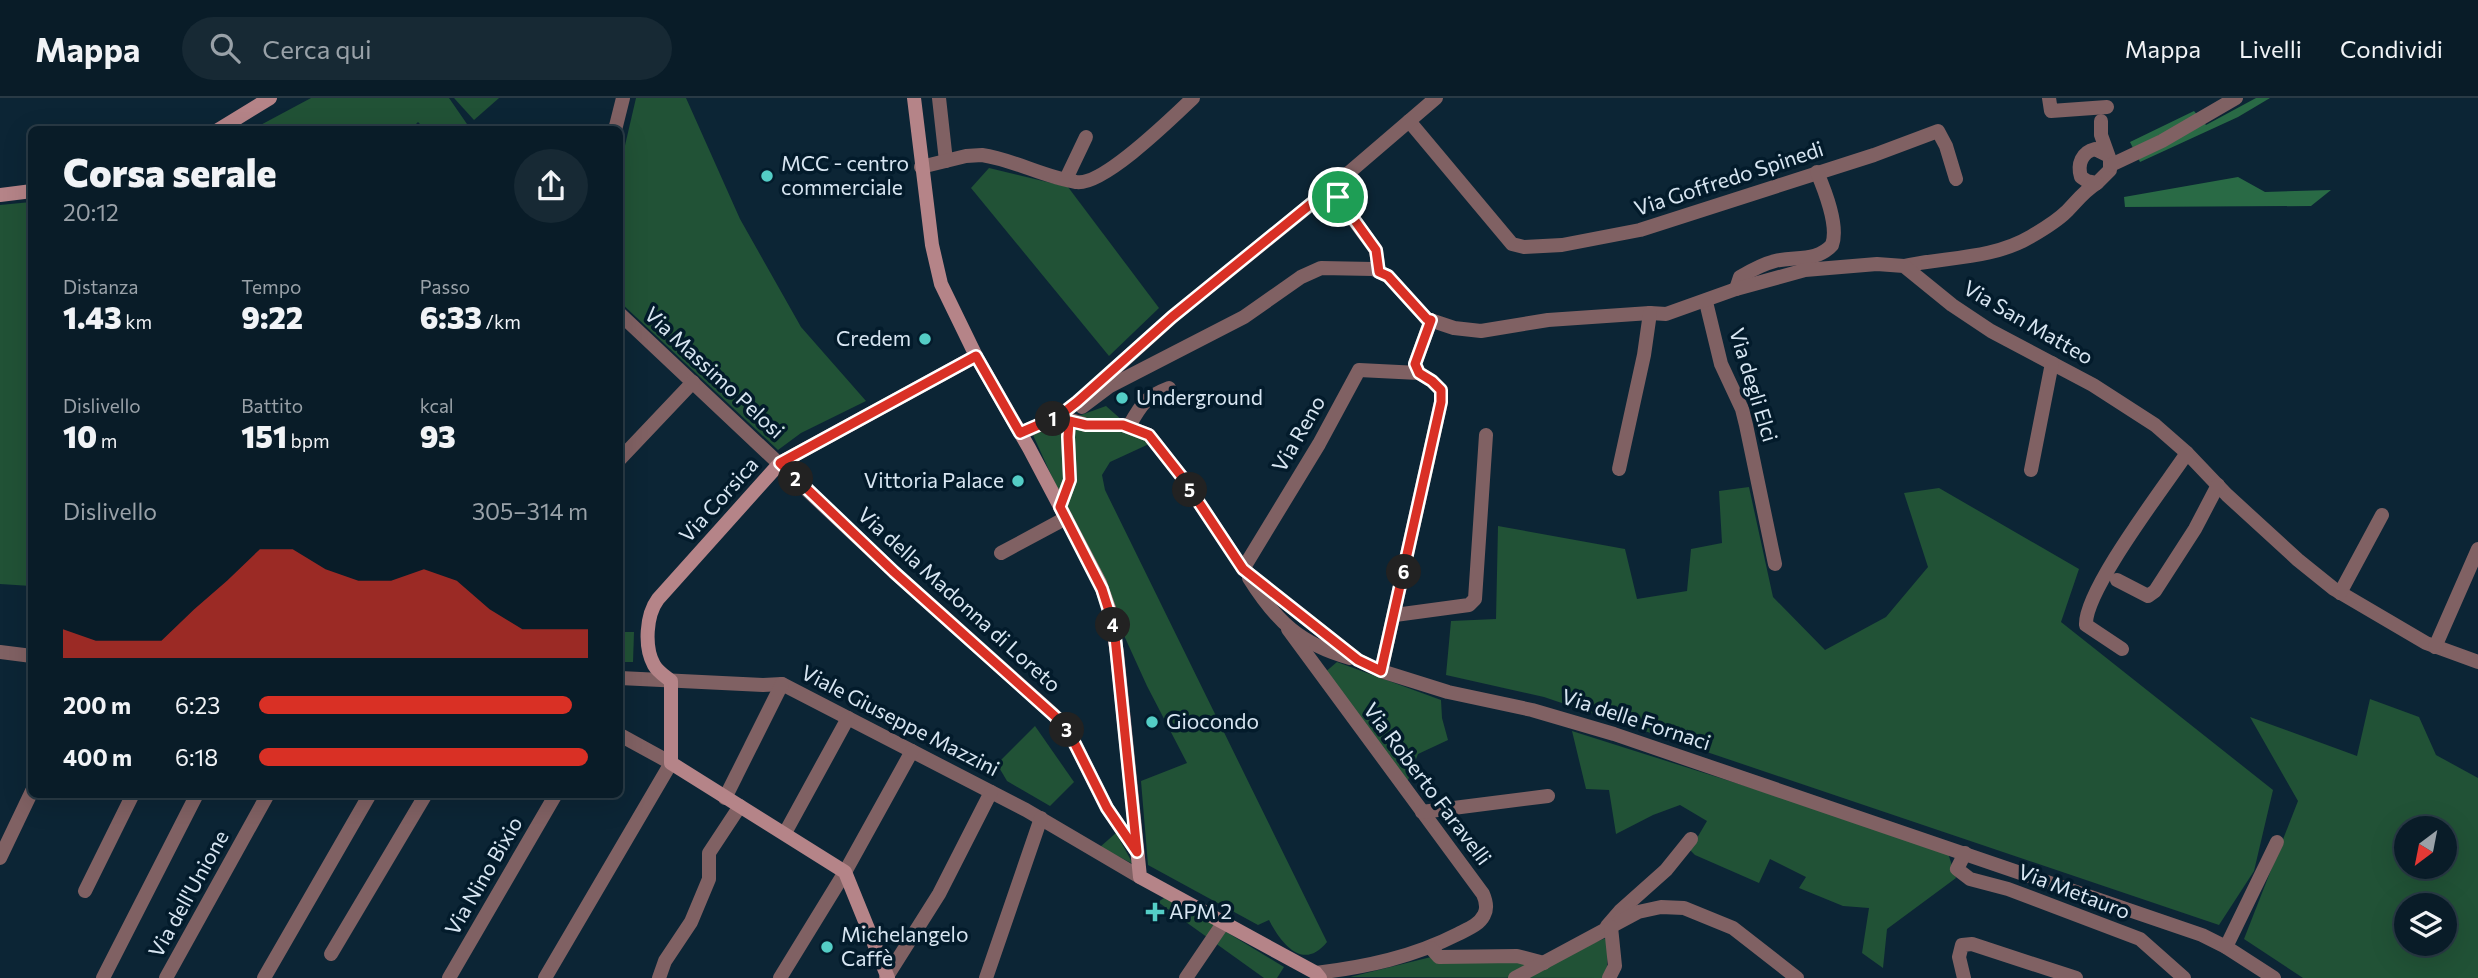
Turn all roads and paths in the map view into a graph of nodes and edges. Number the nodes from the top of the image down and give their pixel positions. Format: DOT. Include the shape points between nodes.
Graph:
graph roads {
  1 [pos="270,98"];
  2 [pos="622,98"];
  3 [pos="914,98"];
  4 [pos="939,98"];
  5 [pos="1193,98"];
  6 [pos="1436,98"];
  7 [pos="2049,98"];
  8 [pos="2236,98"];
  9 [pos="1182,103"];
  10 [pos="2109,103"];
  11 [pos="1409,121"];
  12 [pos="2101,121"];
  13 [pos="224,126"];
  14 [pos="616,126"];
  15 [pos="1086,137"];
  16 [pos="2087,151"];
  17 [pos="2109,160"];
  18 [pos="946,161"];
  19 [pos="921,167"];
  20 [pos="1817,172"];
  21 [pos="2080,173"];
  22 [pos="1956,179"];
  23 [pos="1066,180"];
  24 [pos="2097,183"];
  25 [pos="1330,189"];
  26 [pos="28,192"];
  27 [pos="0,195"];
  28 [pos="2066,211"];
  29 [pos="1904,265"];
  30 [pos="1379,272"];
  31 [pos="1736,289"];
  32 [pos="1706,302"];
  33 [pos="1650,313"];
  34 [pos="623,317"];
  35 [pos="1431,320"];
  36 [pos="976,356"];
  37 [pos="2052,363"];
  38 [pos="1419,373"];
  39 [pos="693,382"];
  40 [pos="1168,388"];
  41 [pos="1079,405"];
  42 [pos="1064,419"];
  43 [pos="1086,425"];
  44 [pos="1129,426"];
  45 [pos="1020,433"];
  46 [pos="1486,435"];
  47 [pos="2187,453"];
  48 [pos="623,457"];
  49 [pos="780,463"];
  50 [pos="1619,469"];
  51 [pos="2031,470"];
  52 [pos="2218,485"];
  53 [pos="1063,512"];
  54 [pos="2382,515"];
  55 [pos="2477,549"];
  56 [pos="1002,553"];
  57 [pos="1775,564"];
  58 [pos="1243,569"];
  59 [pos="2117,580"];
  60 [pos="2340,593"];
  61 [pos="1395,615"];
  62 [pos="1288,629"];
  63 [pos="2435,647"];
  64 [pos="2122,649"];
  65 [pos="0,652"];
  66 [pos="1334,653"];
  67 [pos="28,656"];
  68 [pos="1358,660"];
  69 [pos="2478,662"];
  70 [pos="1315,668"];
  71 [pos="1381,671"];
  72 [pos="623,678"];
  73 [pos="671,681"];
  74 [pos="782,684"];
  75 [pos="848,718"];
  76 [pos="623,737"];
  77 [pos="912,751"];
  78 [pos="671,763"];
  79 [pos="991,792"];
  80 [pos="1548,796"];
  81 [pos="29,798"];
  82 [pos="131,798"];
  83 [pos="195,798"];
  84 [pos="266,798"];
  85 [pos="368,798"];
  86 [pos="424,798"];
  87 [pos="554,798"];
  88 [pos="725,798"];
  89 [pos="740,806"];
  90 [pos="1422,812"];
  91 [pos="1041,818"];
  92 [pos="785,833"];
  93 [pos="1691,839"];
  94 [pos="2277,842"];
  95 [pos="1137,852"];
  96 [pos="1965,853"];
  97 [pos="0,858"];
  98 [pos="845,872"];
  99 [pos="1140,877"];
  100 [pos="85,891"];
  101 [pos="1224,922"];
  102 [pos="1608,929"];
  103 [pos="2226,947"];
  104 [pos="1431,948"];
  105 [pos="331,954"];
  106 [pos="1544,963"];
  107 [pos="1318,976"];
  108 [pos="103,978"];
  109 [pos="166,978"];
  110 [pos="264,978"];
  111 [pos="449,978"];
  112 [pos="545,978"];
  113 [pos="659,978"];
  114 [pos="780,978"];
  115 [pos="887,978"];
  116 [pos="986,978"];
  117 [pos="1186,978"];
  118 [pos="1515,978"];
  119 [pos="1609,978"];
  120 [pos="1797,978"];
  121 [pos="1964,978"];
  122 [pos="2076,978"];
  123 [pos="2184,978"];
  124 [pos="2274,978"];
  1 -- 13 [label="main road"];
  2 -- 14 [label="street"];
  3 -- 19 [label="main road"];
  4 -- 18 [label="street"];
  5 -- 9 [label="street"];
  6 -- 11 [label="street"];
  7 -- 10 [label="street" via="2051,111"];
  8 -- 17 [label="street" via="2162,141"];
  9 -- 23 [label="street" via="1153,135 1100,176 1083,183"];
  10 -- 12 [label="street"];
  11 -- 20 [label="street, Via Goffredo Spinedi" via="1512,244 1524,247 1562,245 1640,230"];
  11 -- 25 [label="street"];
  12 -- 16 [label="street"];
  12 -- 17 [label="street"];
  15 -- 23 [label="street"];
  16 -- 17 [label="street" via="2095,149"];
  16 -- 21 [label="street"];
  17 -- 24 [label="street" via="2107,175"];
  18 -- 19 [label="street"];
  18 -- 23 [label="street" via="972,155 994,157"];
  19 -- 36 [label="main road" via="939,279"];
  20 -- 22 [label="street, Via Goffredo Spinedi" via="1938,131"];
  20 -- 31 [label="street" via="1835,232 1832,245 1821,254 1775,261 1748,272 1740,277"];
  21 -- 24 [label="street"];
  21 -- 28 [label="street"];
  24 -- 28 [label="street"];
  25 -- 30 [label="street" via="1376,250"];
  25 -- 41 [label="street" via="1172,317"];
  26 -- 27 [label="main road"];
  28 -- 29 [label="street" via="2028,239 2002,248"];
  29 -- 31 [label="street" via="1816,268"];
  29 -- 37 [label="street, Via San Matteo" via="1969,317"];
  30 -- 35 [label="street"];
  30 -- 41 [label="street" via="1321,268 1244,317"];
  31 -- 32 [label="street"];
  32 -- 33 [label="street" via="1666,314"];
  32 -- 57 [label="street, Via degli Elci" via="1721,364 1746,425"];
  33 -- 35 [label="street" via="1548,320 1480,331"];
  33 -- 50 [label="street"];
  34 -- 39 [label="street, Via Massimo Pelosi"];
  35 -- 38 [label="street" via="1415,364"];
  36 -- 45 [label="main road"];
  36 -- 49 [label="main road, Via Corsica"];
  37 -- 47 [label="street, Via San Matteo" via="2135,411"];
  37 -- 51 [label="street"];
  38 -- 58 [label="street, Via Reno" via="1359,370"];
  38 -- 61 [label="street" via="1441,390 1441,402"];
  39 -- 48 [label="street"];
  39 -- 49 [label="street, Via Massimo Pelosi"];
  40 -- 44 [label="street" via="1142,403"];
  41 -- 42 [label="street"];
  41 -- 43 [label="street"];
  42 -- 43 [label="street, Via delle Fornaci"];
  42 -- 45 [label="street"];
  42 -- 53 [label="street" via="1070,480"];
  43 -- 44 [label="street, Via delle Fornaci"];
  44 -- 58 [label="street, Via delle Fornaci" via="1144,431 1157,443"];
  45 -- 53 [label="main road"];
  46 -- 61 [label="street" via="1475,599 1469,605"];
  47 -- 52 [label="street, Via San Matteo"];
  47 -- 64 [label="street" via="2102,579 2085,616 2086,625"];
  49 -- 73 [label="main road, Via Corsica" via="653,607 649,651 654,665"];
  49 -- 95 [label="street, Via della Madonna di Loreto" via="1053,714"];
  52 -- 59 [label="street" via="2155,591 2148,596"];
  52 -- 60 [label="street, Via San Matteo" via="2298,561"];
  53 -- 56 [label="street"];
  53 -- 95 [label="main road" via="1112,618"];
  54 -- 60 [label="street"];
  55 -- 63 [label="street"];
  58 -- 62 [label="street, Via Roberto Faravelli"];
  58 -- 68 [label="street, Via delle Fornaci"];
  60 -- 63 [label="street, Via San Matteo"];
  61 -- 71 [label="street"];
  62 -- 66 [label="street"];
  62 -- 70 [label="street, Via Roberto Faravelli"];
  63 -- 69 [label="street, Via San Matteo"];
  65 -- 67 [label="street"];
  66 -- 68 [label="street"];
  66 -- 70 [label="street"];
  68 -- 71 [label="street, Via delle Fornaci"];
  70 -- 90 [label="street, Via Roberto Faravelli"];
  71 -- 96 [label="street, Via delle Fornaci" via="1614,734"];
  72 -- 73 [label="street, Viale Giuseppe Mazzini"];
  73 -- 74 [label="street, Viale Giuseppe Mazzini"];
  73 -- 78 [label="main road"];
  74 -- 75 [label="street, Viale Giuseppe Mazzini"];
  74 -- 88 [label="street"];
  75 -- 77 [label="street, Viale Giuseppe Mazzini"];
  75 -- 92 [label="street"];
  76 -- 78 [label="street"];
  77 -- 79 [label="street, Viale Giuseppe Mazzini"];
  77 -- 98 [label="street"];
  78 -- 88 [label="main road"];
  78 -- 112 [label="street"];
  79 -- 91 [label="street, Viale Giuseppe Mazzini"];
  79 -- 115 [label="street" via="939,894"];
  80 -- 90 [label="street"];
  81 -- 97 [label="street"];
  82 -- 100 [label="street"];
  83 -- 108 [label="street"];
  84 -- 109 [label="street, Via dell'Unione"];
  85 -- 110 [label="street"];
  86 -- 105 [label="street"];
  87 -- 111 [label="street, Via Nino Bixio"];
  88 -- 89 [label="main road"];
  89 -- 92 [label="main road"];
  89 -- 113 [label="street" via="709,853 709,879"];
  90 -- 104 [label="street, Via Roberto Faravelli" via="1487,902 1476,925"];
  91 -- 99 [label="street, Viale Giuseppe Mazzini"];
  91 -- 116 [label="street"];
  92 -- 98 [label="main road"];
  93 -- 102 [label="street"];
  94 -- 103 [label="street"];
  95 -- 99 [label="main road"];
  96 -- 103 [label="street, Via delle Fornaci" via="2193,931"];
  96 -- 123 [label="street, Via Metauro" via="1957,869 1970,879 2140,939"];
  98 -- 114 [label="street"];
  98 -- 115 [label="main road"];
  99 -- 101 [label="main road"];
  101 -- 107 [label="main road"];
  101 -- 117 [label="street"];
  102 -- 106 [label="street"];
  102 -- 119 [label="street" via="1615,966"];
  102 -- 120 [label="street" via="1638,912 1684,908 1733,928"];
  103 -- 124 [label="street, Via delle Fornaci"];
  104 -- 106 [label="street" via="1439,957 1517,956"];
  104 -- 107 [label="street"];
  106 -- 118 [label="street"];
  121 -- 122 [label="street" via="1959,957 1962,945 1972,944"];
}
